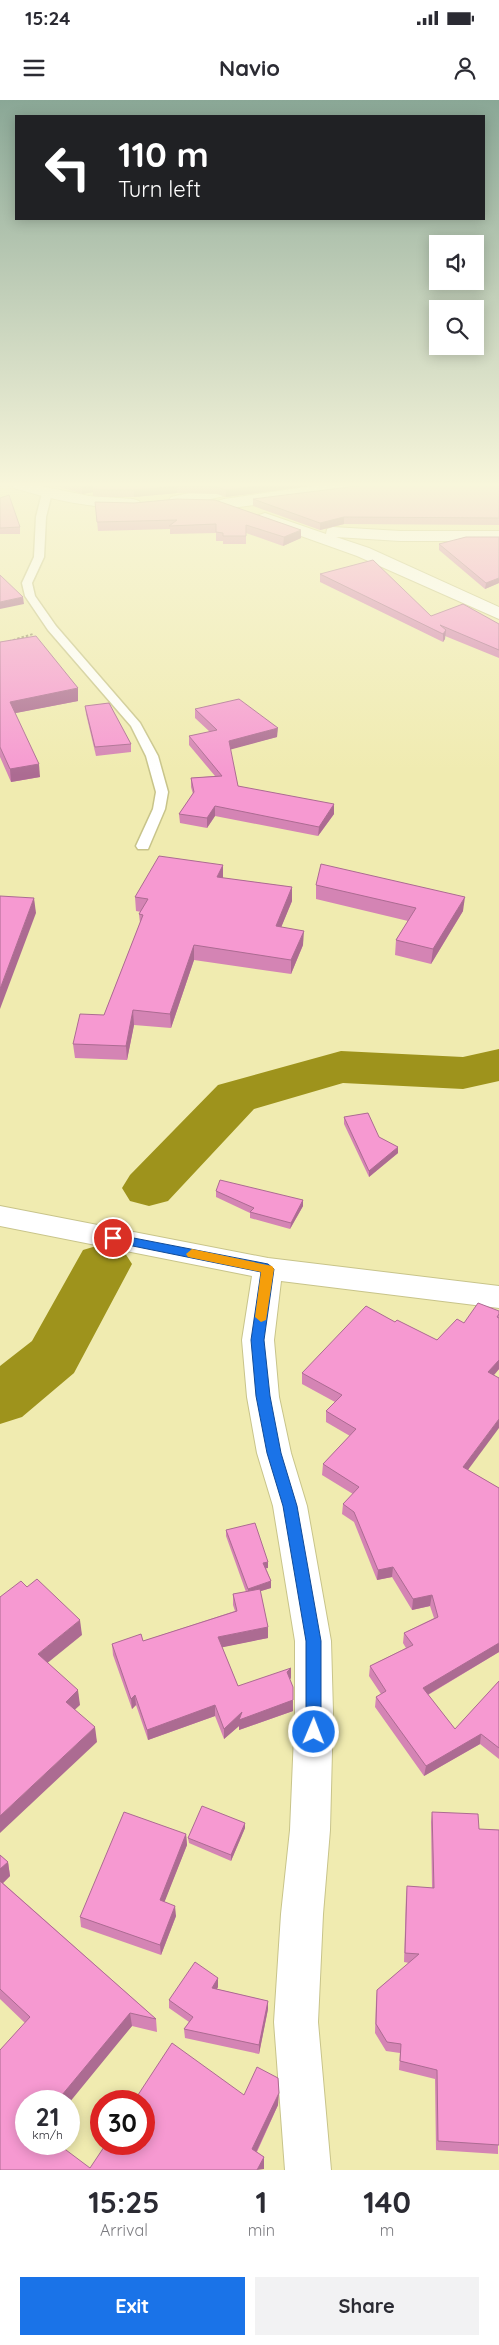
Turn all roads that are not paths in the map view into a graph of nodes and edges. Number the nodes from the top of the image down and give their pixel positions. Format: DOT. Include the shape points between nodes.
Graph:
graph roads {
  1 [pos="28,582"];
  2 [pos="428,582"];
  3 [pos="499,614"];
  4 [pos="143,846"];
  5 [pos="0,1216"];
  6 [pos="268,1269"];
  7 [pos="499,1297"];
  8 [pos="308,2170"];
  1 -- 4 [label="lane" via="30,596 52,628 136,725 152,756 162,792 159,809"];
  2 -- 3 [label="street"];
  5 -- 6 [label="street"];
  6 -- 7 [label="street"];
  6 -- 8 [label="street" via="258,1340 263,1396 274,1453 290,1506 313,1641 310,1830 296,2022"];
}
